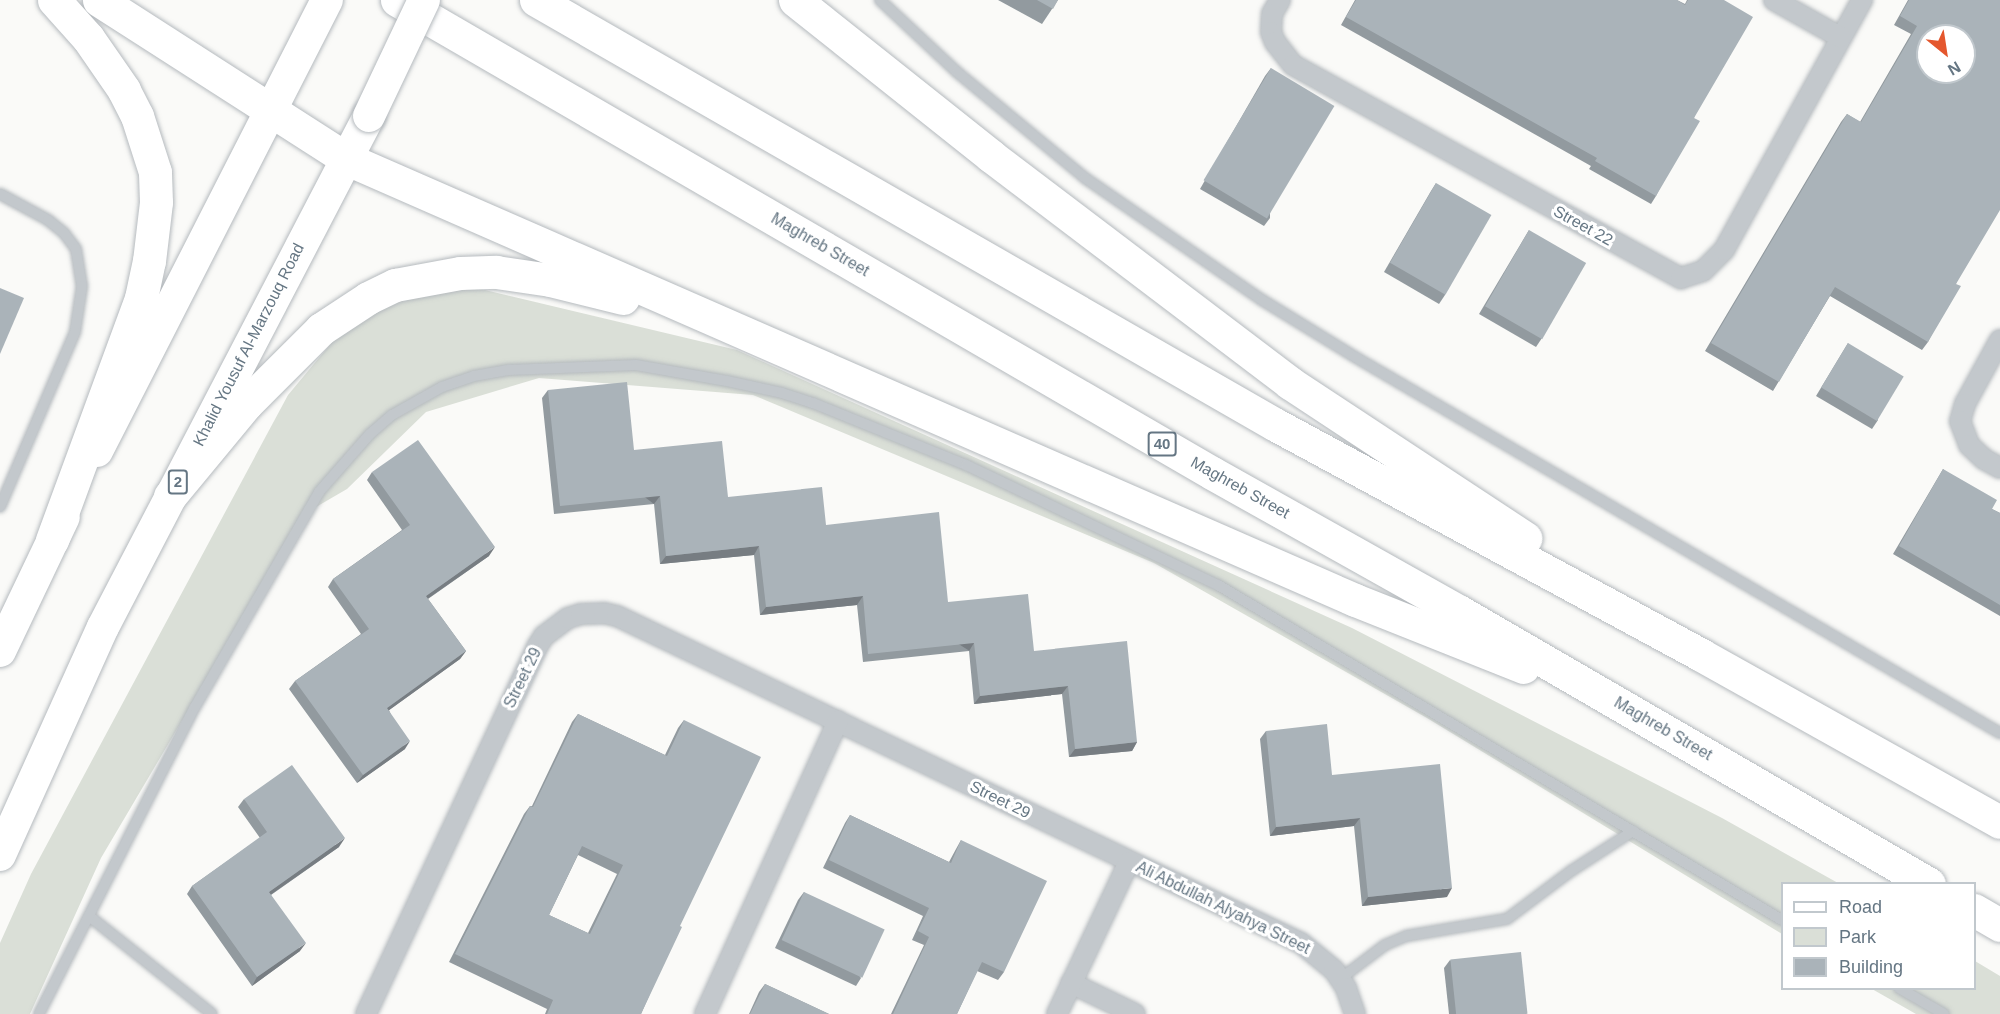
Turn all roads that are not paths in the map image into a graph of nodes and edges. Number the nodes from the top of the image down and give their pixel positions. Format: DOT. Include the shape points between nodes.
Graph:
graph roads {
  1 [pos="54,0"];
  2 [pos="99,0"];
  3 [pos="327,0"];
  4 [pos="397,0"];
  5 [pos="424,0"];
  6 [pos="536,0"];
  7 [pos="795,0"];
  8 [pos="806,0"];
  9 [pos="880,0"];
  10 [pos="1280,0"];
  11 [pos="1774,0"];
  12 [pos="1862,0"];
  13 [pos="829,26"];
  14 [pos="1840,37"];
  15 [pos="269,110"];
  16 [pos="347,159"];
  17 [pos="0,194"];
  18 [pos="716,322"];
  19 [pos="2000,340"];
  20 [pos="2000,468"];
  21 [pos="170,496"];
  22 [pos="0,507"];
  23 [pos="52,540"];
  24 [pos="0,651"];
  25 [pos="1701,655"];
  26 [pos="1630,710"];
  27 [pos="838,722"];
  28 [pos="2000,733"];
  29 [pos="2000,822"];
  30 [pos="1633,831"];
  31 [pos="0,855"];
  32 [pos="1129,862"];
  33 [pos="1926,882"];
  34 [pos="1976,911"];
  35 [pos="89,916"];
  36 [pos="1781,919"];
  37 [pos="2000,925"];
  38 [pos="1340,979"];
  39 [pos="1071,983"];
  40 [pos="1902,990"];
  41 [pos="39,1014"];
  42 [pos="212,1014"];
  43 [pos="366,1014"];
  44 [pos="705,1014"];
  45 [pos="1057,1014"];
  46 [pos="1135,1014"];
  47 [pos="1355,1014"];
  48 [pos="1944,1014"];
  1 -- 23 [label="highway" via="88,38 124,90 137,116 154,172 156,202 141,298"];
  2 -- 15 [label="highway"];
  3 -- 15 [label="main road"];
  4 -- 26 [label="highway, Maghreb Street / 40" via="1212,473"];
  5 -- 16 [label="main road, Khalid Yousuf Al-Marzouq Road / 2, bridge"];
  6 -- 25 [label="highway" via="1276,425"];
  7 -- 13 [label="highway"];
  8 -- 13 [label="highway"];
  9 -- 28 [label="lane" via="957,72 1085,178 1262,300"];
  10 -- 14 [label="street, Street 22" via="1272,14 1271,32 1293,65 1681,278 1703,271 1724,250"];
  11 -- 14 [label="street"];
  12 -- 14 [label="street, Street 22"];
  13 -- 25 [label="highway" via="991,156 1290,383"];
  15 -- 16 [label="highway"];
  15 -- 23 [label="main road"];
  16 -- 18 [label="highway"];
  16 -- 21 [label="main road, Khalid Yousuf Al-Marzouq Road / 2"];
  17 -- 22 [label="lane" via="64,233 76,249 82,286 75,332"];
  18 -- 21 [label="highway" via="591,289 523,276 460,273 395,285 321,329 246,404"];
  18 -- 26 [label="highway" via="1355,600"];
  19 -- 20 [label="street" via="1965,404 1960,422 1969,446"];
  21 -- 31 [label="main road, Khalid Yousuf Al-Marzouq Road / 2" via="103,627"];
  23 -- 24 [label="main road"];
  25 -- 29 [label="highway"];
  26 -- 33 [label="highway, Maghreb Street / 40"];
  27 -- 32 [label="street, Street 29"];
  27 -- 43 [label="street, Street 29" via="617,616 592,613 562,622 537,647"];
  27 -- 44 [label="street"];
  30 -- 35 [label="lane" via="1218,585 966,465 813,403 727,381 636,365 509,370 442,387 392,415 319,492 195,707"];
  30 -- 36 [label="lane"];
  30 -- 38 [label="lane" via="1507,919 1407,936 1385,945"];
  32 -- 38 [label="street, Ali Abdullah Alyahya Street" via="1301,943 1324,960"];
  32 -- 39 [label="street"];
  34 -- 37 [label="highway"];
  35 -- 41 [label="lane"];
  35 -- 42 [label="lane"];
  38 -- 47 [label="street, Ali Abdullah Alyahya Street"];
  39 -- 45 [label="street"];
  39 -- 46 [label="street"];
  40 -- 48 [label="lane"];
}
